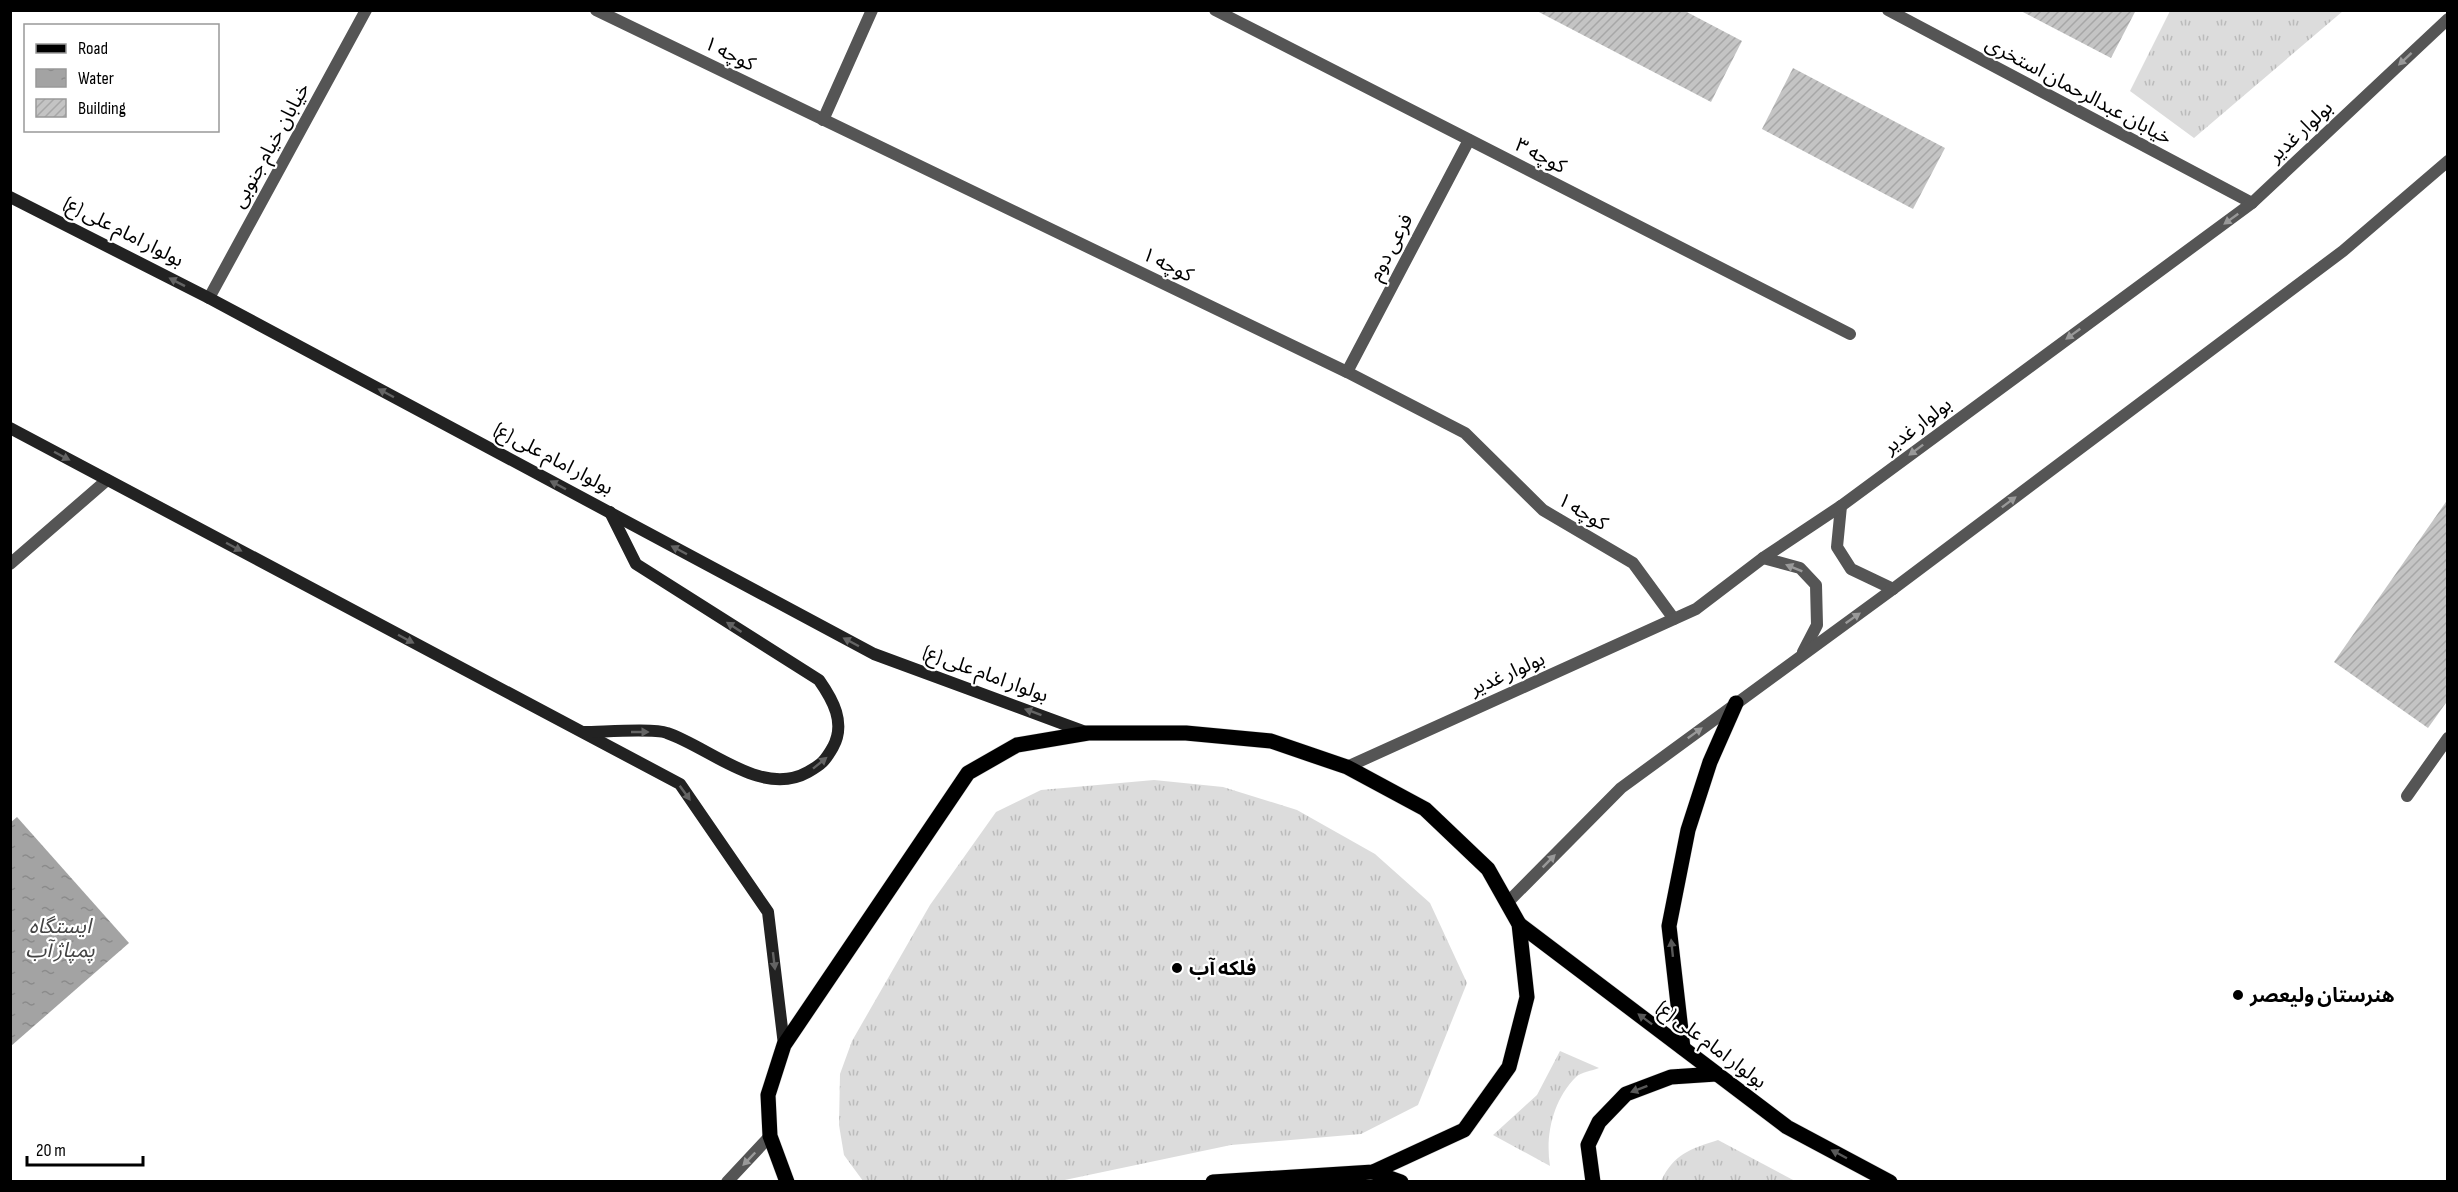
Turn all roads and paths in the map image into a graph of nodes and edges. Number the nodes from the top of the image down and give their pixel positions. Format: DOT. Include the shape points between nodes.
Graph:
graph roads {
  1 [pos="366,10"];
  2 [pos="596,10"];
  3 [pos="872,10"];
  4 [pos="1215,10"];
  5 [pos="1888,10"];
  6 [pos="2448,18"];
  7 [pos="823,120"];
  8 [pos="1469,140"];
  9 [pos="2448,160"];
  10 [pos="10,197"];
  11 [pos="2252,203"];
  12 [pos="209,298"];
  13 [pos="1850,334"];
  14 [pos="1347,372"];
  15 [pos="10,428"];
  16 [pos="107,480"];
  17 [pos="1841,506"];
  18 [pos="610,512"];
  19 [pos="1763,558"];
  20 [pos="10,564"];
  21 [pos="1893,589"];
  22 [pos="1674,619"];
  23 [pos="1803,653"];
  24 [pos="1736,703"];
  25 [pos="581,732"];
  26 [pos="1088,733"];
  27 [pos="2448,738"];
  28 [pos="1347,767"];
  29 [pos="2407,796"];
  30 [pos="1508,902"];
  31 [pos="1519,924"];
  32 [pos="784,1045"];
  33 [pos="1683,1048"];
  34 [pos="1716,1074"];
  35 [pos="770,1136"];
  36 [pos="1373,1172"];
  37 [pos="727,1182"];
  38 [pos="787,1182"];
  39 [pos="1214,1182"];
  40 [pos="1401,1182"];
  41 [pos="1593,1182"];
  42 [pos="1890,1182"];
  1 -- 12 [label="street, خیابان خیام جنوبی"];
  2 -- 7 [label="street, کوچه ۱"];
  3 -- 7 [label="street"];
  4 -- 8 [label="street, کوچه ۳"];
  5 -- 11 [label="street, خیابان عبدالرحمان استخری"];
  6 -- 11 [label="street, بولوار غدیر, one-way"];
  7 -- 14 [label="street, کوچه ۱"];
  8 -- 13 [label="street, کوچه ۳"];
  8 -- 14 [label="street, فرعی دوم"];
  21 -- 9 [label="street, one-way" via="2343,251"];
  12 -- 10 [label="main road, بولوار امام علی (ع), one-way"];
  11 -- 17 [label="street, بولوار غدیر, one-way"];
  18 -- 12 [label="main road, بولوار امام علی (ع), one-way"];
  14 -- 22 [label="street, کوچه ۱" via="1466,433 1543,510 1633,563"];
  15 -- 16 [label="main road, one-way"];
  16 -- 20 [label="street"];
  16 -- 25 [label="main road, one-way"];
  17 -- 19 [label="street, بولوار غدیر"];
  17 -- 21 [label="street" via="1837,547 1851,569"];
  25 -- 18 [label="main road, one-way" via="666,732 736,768 775,779 798,777 825,762 837,739 839,723 832,699 819,680 636,564"];
  26 -- 18 [label="main road, بولوار امام علی (ع), one-way" via="874,654"];
  19 -- 22 [label="street, بولوار غدیر" via="1696,609"];
  23 -- 19 [label="street, one-way" via="1816,625 1816,585 1800,568"];
  23 -- 21 [label="street, one-way"];
  22 -- 28 [label="street, بولوار غدیر"];
  23 -- 24 [label="street"];
  30 -- 24 [label="street, one-way" via="1621,788"];
  33 -- 24 [label="main road, one-way" via="1669,926 1688,830 1710,762"];
  25 -- 32 [label="main road, one-way" via="680,784 768,912"];
  26 -- 28 [label="main road" via="1186,734 1271,741"];
  26 -- 32 [label="main road" via="1017,745 968,773"];
  27 -- 29 [label="street"];
  28 -- 30 [label="main road" via="1425,809 1488,869"];
  30 -- 31 [label="main road"];
  33 -- 31 [label="main road, بولوار امام علی (ع), one-way"];
  31 -- 36 [label="main road" via="1527,997 1509,1067 1464,1130"];
  32 -- 35 [label="main road" via="768,1095"];
  33 -- 34 [label="main road, بولوار امام علی (ع)"];
  34 -- 41 [label="main road, one-way" via="1671,1077 1626,1094 1599,1122 1588,1145"];
  42 -- 34 [label="main road, بولوار امام علی (ع), one-way" via="1787,1127"];
  35 -- 37 [label="street, one-way"];
  35 -- 38 [label="main road"];
  36 -- 39 [label="main road"];
  36 -- 40 [label="main road"];
}
